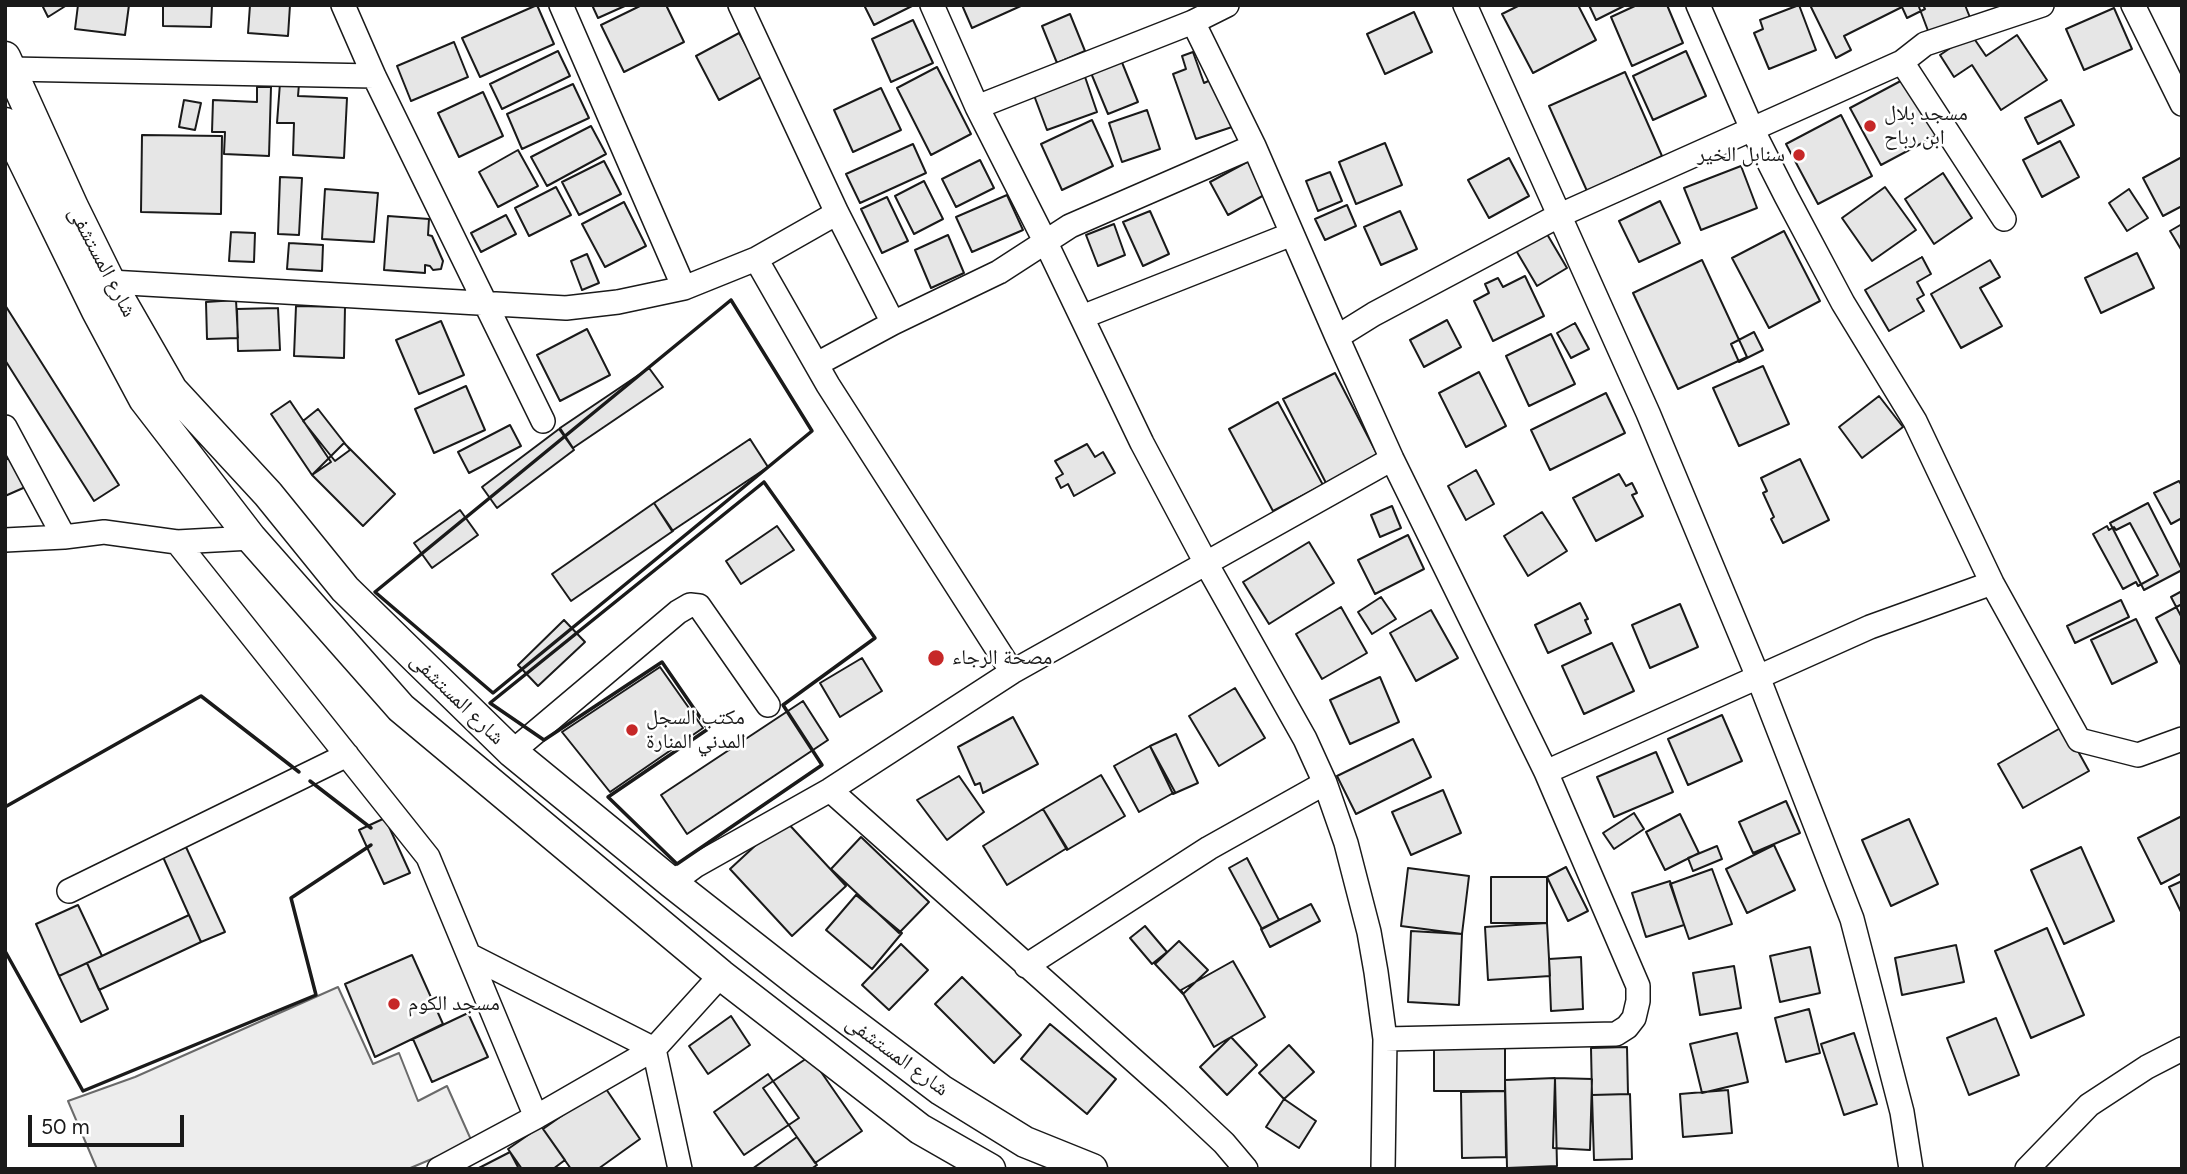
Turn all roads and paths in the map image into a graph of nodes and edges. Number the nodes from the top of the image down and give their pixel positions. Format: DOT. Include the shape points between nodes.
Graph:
graph roads {
  1 [pos="343,5"];
  2 [pos="561,5"];
  3 [pos="740,5"];
  4 [pos="932,5"];
  5 [pos="1227,5"];
  6 [pos="1465,5"];
  7 [pos="1698,5"];
  8 [pos="2042,5"];
  9 [pos="2133,5"];
  10 [pos="1193,22"];
  11 [pos="1902,62"];
  12 [pos="8,63"];
  13 [pos="374,76"];
  14 [pos="2182,104"];
  15 [pos="977,107"];
  16 [pos="5,123"];
  17 [pos="1752,129"];
  18 [pos="1254,146"];
  19 [pos="837,214"];
  20 [pos="1558,216"];
  21 [pos="2004,219"];
  22 [pos="1292,234"];
  23 [pos="1046,243"];
  24 [pos="755,259"];
  25 [pos="110,282"];
  26 [pos="684,288"];
  27 [pos="486,304"];
  28 [pos="1082,317"];
  29 [pos="893,323"];
  30 [pos="1336,337"];
  31 [pos="817,364"];
  32 [pos="543,421"];
  33 [pos="8,439"];
  34 [pos="1392,459"];
  35 [pos="64,537"];
  36 [pos="251,538"];
  37 [pos="5,540"];
  38 [pos="177,542"];
  39 [pos="1207,565"];
  40 [pos="1992,583"];
  41 [pos="1012,673"];
  42 [pos="1758,677"];
  43 [pos="768,705"];
  44 [pos="2182,739"];
  45 [pos="512,752"];
  46 [pos="347,755"];
  47 [pos="1546,772"];
  48 [pos="1325,783"];
  49 [pos="830,790"];
  50 [pos="672,883"];
  51 [pos="69,891"];
  52 [pos="468,955"];
  53 [pos="1026,966"];
  54 [pos="721,975"];
  55 [pos="1385,1039"];
  56 [pos="654,1049"];
  57 [pos="2182,1049"];
  58 [pos="536,1118"];
  59 [pos="439,1169"];
  60 [pos="680,1169"];
  61 [pos="990,1169"];
  62 [pos="1092,1169"];
  63 [pos="1246,1169"];
  64 [pos="1383,1169"];
  65 [pos="1910,1169"];
  66 [pos="2027,1169"];
  1 -- 13 [label="street"];
  2 -- 26 [label="street"];
  3 -- 19 [label="street"];
  4 -- 15 [label="street"];
  5 -- 10 [label="street"];
  6 -- 20 [label="street"];
  7 -- 17 [label="street"];
  8 -- 11 [label="street" via="1925,44"];
  9 -- 14 [label="street"];
  10 -- 15 [label="street"];
  10 -- 18 [label="street"];
  11 -- 17 [label="street"];
  11 -- 21 [label="street"];
  12 -- 13 [label="street"];
  12 -- 25 [label="main road, شارع المستشفى"];
  13 -- 27 [label="street"];
  15 -- 23 [label="street"];
  16 -- 36 [label="main road, شارع المستشفى" via="144,399"];
  17 -- 20 [label="street"];
  17 -- 40 [label="street" via="1843,303 1915,421"];
  18 -- 22 [label="street"];
  18 -- 23 [label="street" via="1070,226"];
  19 -- 24 [label="street"];
  19 -- 29 [label="street"];
  20 -- 30 [label="street"];
  20 -- 42 [label="street" via="1648,413"];
  22 -- 28 [label="street"];
  22 -- 30 [label="street"];
  23 -- 28 [label="street"];
  23 -- 29 [label="street" via="999,272"];
  24 -- 26 [label="street"];
  24 -- 31 [label="street"];
  25 -- 27 [label="street"];
  25 -- 45 [label="main road, شارع المستشفى" via="172,390 268,494 345,589"];
  26 -- 27 [label="street" via="566,308"];
  27 -- 32 [label="street"];
  28 -- 39 [label="street"];
  29 -- 31 [label="street"];
  30 -- 34 [label="street"];
  31 -- 41 [label="street"];
  33 -- 35 [label="street"];
  34 -- 39 [label="street"];
  34 -- 47 [label="street"];
  35 -- 37 [label="street"];
  35 -- 38 [label="street" via="103,532"];
  36 -- 38 [label="street"];
  36 -- 54 [label="main road, شارع المستشفى" via="401,708"];
  38 -- 46 [label="street"];
  39 -- 41 [label="street"];
  39 -- 48 [label="street"];
  40 -- 42 [label="street" via="1870,627"];
  40 -- 44 [label="street" via="2079,740 2138,755"];
  41 -- 49 [label="street"];
  42 -- 47 [label="street"];
  42 -- 65 [label="street" via="1852,919 1902,1112"];
  43 -- 45 [label="street" via="699,606 690,605"];
  45 -- 50 [label="main road, شارع المستشفى"];
  46 -- 51 [label="street"];
  46 -- 52 [label="street" via="428,857"];
  47 -- 55 [label="street" via="1638,986 1634,1018 1616,1034"];
  48 -- 53 [label="street" via="1209,848"];
  48 -- 55 [label="street" via="1369,932"];
  49 -- 50 [label="street"];
  49 -- 53 [label="street"];
  50 -- 62 [label="main road, شارع المستشفى" via="941,1090 1025,1142"];
  52 -- 56 [label="street"];
  52 -- 58 [label="street"];
  53 -- 63 [label="street" via="1166,1088"];
  54 -- 56 [label="street"];
  54 -- 61 [label="main road, شارع المستشفى" via="920,1129"];
  55 -- 64 [label="street"];
  56 -- 58 [label="street"];
  56 -- 60 [label="street"];
  57 -- 66 [label="street" via="2089,1105"];
  58 -- 59 [label="street"];
}
